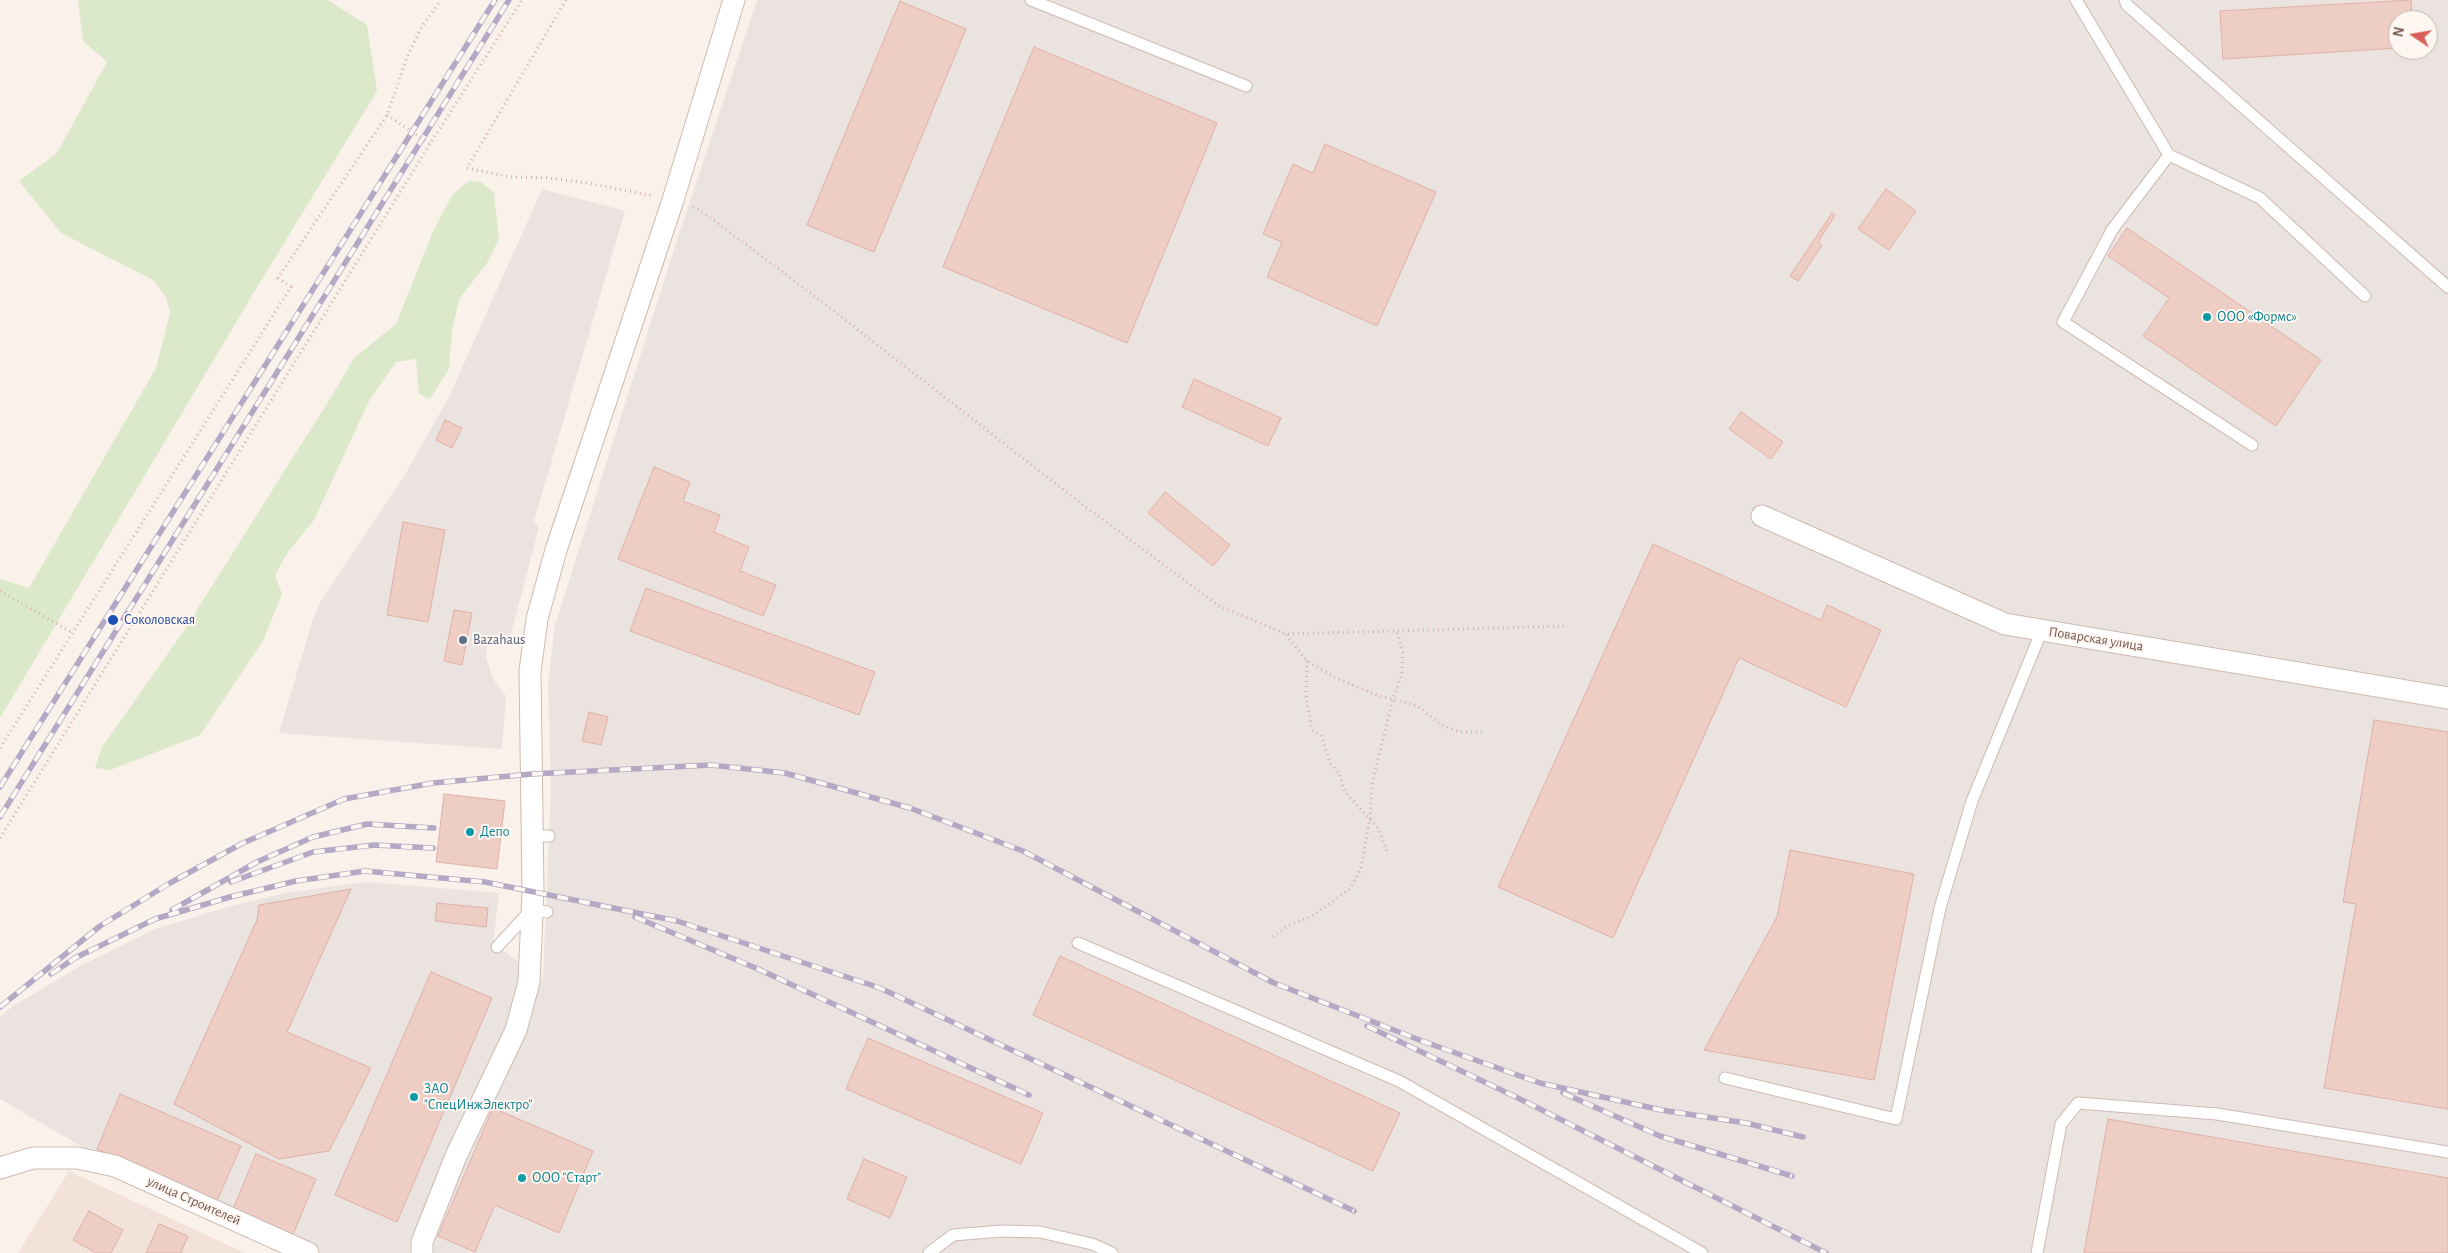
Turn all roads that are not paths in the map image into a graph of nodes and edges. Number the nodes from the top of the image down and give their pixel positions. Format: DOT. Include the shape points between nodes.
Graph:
graph roads {
  1 [pos="734,0"];
  2 [pos="1031,0"];
  3 [pos="2076,0"];
  4 [pos="2125,0"];
  5 [pos="1246,86"];
  6 [pos="2169,155"];
  7 [pos="2448,287"];
  8 [pos="2365,296"];
  9 [pos="2252,445"];
  10 [pos="1762,516"];
  11 [pos="2042,630"];
  12 [pos="2448,698"];
  13 [pos="537,904"];
  14 [pos="1078,943"];
  15 [pos="497,947"];
  16 [pos="1725,1078"];
  17 [pos="2448,1152"];
  18 [pos="0,1168"];
  19 [pos="308,1253"];
  20 [pos="422,1253"];
  21 [pos="929,1253"];
  22 [pos="1112,1253"];
  23 [pos="1702,1253"];
  24 [pos="2037,1253"];
  1 -- 13 [label="street" via="673,200 556,550 537,619 530,671 541,836"];
  2 -- 5 [label="lane"];
  3 -- 6 [label="lane"];
  4 -- 7 [label="lane"];
  6 -- 8 [label="lane" via="2260,198"];
  6 -- 9 [label="lane" via="2112,230 2063,322"];
  10 -- 11 [label="street, Поварская улица" via="2005,624"];
  11 -- 12 [label="street, Поварская улица"];
  11 -- 16 [label="lane" via="1972,801 1940,908 1896,1119"];
  13 -- 15 [label="lane"];
  13 -- 20 [label="street" via="530,982 516,1030 456,1156 422,1242"];
  14 -- 23 [label="lane" via="1399,1081"];
  17 -- 24 [label="lane" via="2217,1114 2078,1103 2061,1124"];
  18 -- 19 [label="street, улица Строителей" via="33,1158 77,1158 116,1166"];
  21 -- 22 [label="lane" via="953,1235 1002,1231 1040,1232 1092,1244"];
}
